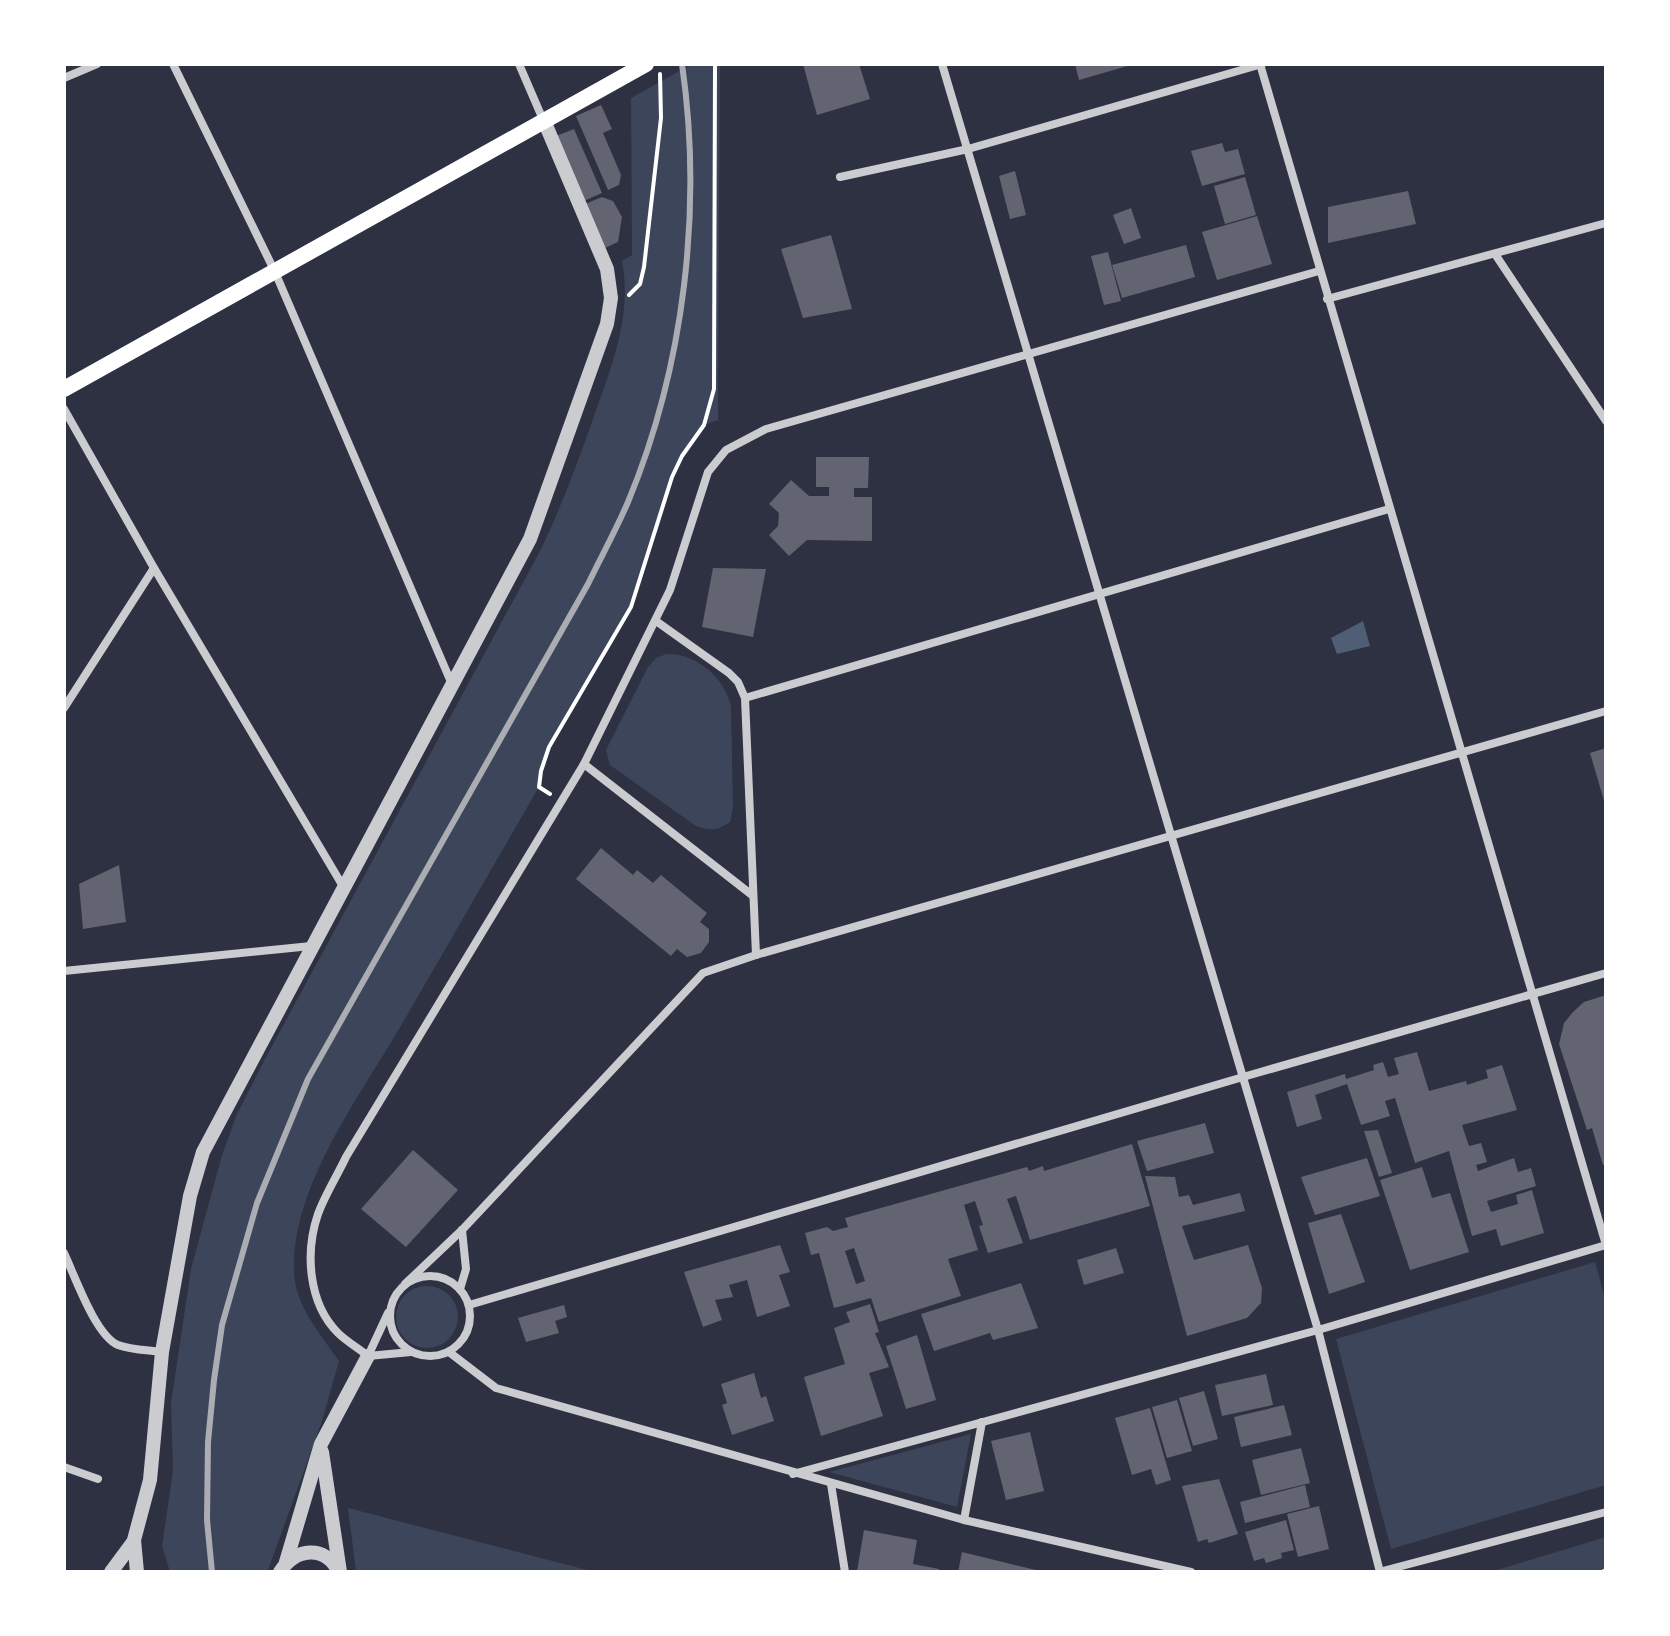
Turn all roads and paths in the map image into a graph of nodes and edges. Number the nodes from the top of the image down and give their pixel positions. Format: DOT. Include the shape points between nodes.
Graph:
graph roads {
  1 [pos="97,64"];
  2 [pos="173,64"];
  3 [pos="519,64"];
  4 [pos="646,64"];
  5 [pos="658,64"];
  6 [pos="715,64"];
  7 [pos="942,64"];
  8 [pos="1261,64"];
  9 [pos="64,78"];
  10 [pos="545,123"];
  11 [pos="968,149"];
  12 [pos="840,177"];
  13 [pos="1606,223"];
  14 [pos="1495,254"];
  15 [pos="1319,271"];
  16 [pos="275,272"];
  17 [pos="611,298"];
  18 [pos="1327,299"];
  19 [pos="1028,354"];
  20 [pos="64,389"];
  21 [pos="64,409"];
  22 [pos="1606,421"];
  23 [pos="1389,509"];
  24 [pos="154,568"];
  25 [pos="1099,593"];
  26 [pos="656,621"];
  27 [pos="451,682"];
  28 [pos="745,698"];
  29 [pos="64,708"];
  30 [pos="1606,711"];
  31 [pos="1461,753"];
  32 [pos="584,764"];
  33 [pos="560,801"];
  34 [pos="1171,837"];
  35 [pos="345,889"];
  36 [pos="752,895"];
  37 [pos="311,946"];
  38 [pos="756,955"];
  39 [pos="64,971"];
  40 [pos="1606,973"];
  41 [pos="1532,994"];
  42 [pos="1243,1077"];
  43 [pos="462,1230"];
  44 [pos="1606,1245"];
  45 [pos="64,1253"];
  46 [pos="405,1284"];
  47 [pos="460,1289"];
  48 [pos="391,1305"];
  49 [pos="469,1305"];
  50 [pos="1318,1330"];
  51 [pos="162,1352"];
  52 [pos="411,1352"];
  53 [pos="449,1352"];
  54 [pos="368,1356"];
  55 [pos="982,1422"];
  56 [pos="321,1444"];
  57 [pos="64,1467"];
  58 [pos="793,1474"];
  59 [pos="98,1479"];
  60 [pos="831,1484"];
  61 [pos="1606,1512"];
  62 [pos="964,1520"];
  63 [pos="134,1540"];
  64 [pos="282,1569"];
  65 [pos="111,1572"];
  66 [pos="137,1572"];
  67 [pos="339,1572"];
  68 [pos="845,1572"];
  69 [pos="1191,1572"];
  70 [pos="1379,1572"];
  1 -- 9 [label="street"];
  2 -- 16 [label="street"];
  3 -- 10 [label="street"];
  4 -- 10 [label="main road"];
  5 -- 17 [label="path" via="661,118 644,267 640,284 626,298"];
  6 -- 33 [label="path" via="711,406 672,477 631,607 549,747 539,787"];
  7 -- 11 [label="street"];
  8 -- 11 [label="street"];
  8 -- 15 [label="street"];
  10 -- 16 [label="main road"];
  10 -- 17 [label="street" via="607,269"];
  11 -- 12 [label="street"];
  11 -- 19 [label="street"];
  13 -- 14 [label="street"];
  14 -- 18 [label="street"];
  14 -- 22 [label="street"];
  15 -- 18 [label="street"];
  15 -- 19 [label="street"];
  16 -- 20 [label="main road"];
  16 -- 27 [label="street"];
  17 -- 27 [label="street" via="607,324 530,539"];
  18 -- 23 [label="street"];
  19 -- 25 [label="street"];
  19 -- 26 [label="street" via="766,429 735,444 704,480"];
  21 -- 24 [label="street"];
  23 -- 25 [label="street"];
  23 -- 31 [label="street"];
  24 -- 29 [label="street"];
  24 -- 35 [label="street"];
  25 -- 28 [label="street"];
  25 -- 34 [label="street"];
  26 -- 28 [label="street" via="729,673"];
  26 -- 32 [label="street"];
  27 -- 35 [label="street"];
  28 -- 36 [label="street"];
  30 -- 31 [label="street"];
  31 -- 34 [label="street"];
  31 -- 41 [label="street"];
  32 -- 33 [label="street"];
  32 -- 36 [label="street"];
  33 -- 54 [label="street" via="346,1157 318,1215 311,1275 317,1301 337,1333"];
  34 -- 38 [label="street"];
  34 -- 42 [label="street"];
  35 -- 37 [label="street"];
  36 -- 38 [label="street"];
  37 -- 39 [label="street"];
  37 -- 51 [label="street" via="203,1152"];
  38 -- 43 [label="street" via="703,973"];
  40 -- 41 [label="street"];
  41 -- 42 [label="street"];
  41 -- 44 [label="street"];
  42 -- 49 [label="street"];
  42 -- 50 [label="street"];
  43 -- 46 [label="street"];
  43 -- 47 [label="street" via="466,1269"];
  44 -- 50 [label="street"];
  45 -- 51 [label="street" via="108,1338 120,1346"];
  46 -- 47 [label="street" via="440,1277"];
  46 -- 48 [label="street"];
  47 -- 49 [label="street"];
  48 -- 52 [label="street" via="393,1332"];
  48 -- 54 [label="street"];
  49 -- 53 [label="street" via="471,1324"];
  50 -- 55 [label="street"];
  50 -- 70 [label="street"];
  51 -- 63 [label="street" via="150,1480"];
  52 -- 53 [label="street"];
  52 -- 54 [label="street"];
  53 -- 58 [label="street" via="496,1388"];
  54 -- 56 [label="street"];
  55 -- 58 [label="street"];
  55 -- 62 [label="street"];
  56 -- 64 [label="street"];
  56 -- 67 [label="street"];
  57 -- 59 [label="street"];
  58 -- 60 [label="street"];
  60 -- 62 [label="street"];
  60 -- 68 [label="street"];
  61 -- 70 [label="street"];
  62 -- 69 [label="street"];
  63 -- 65 [label="street"];
  63 -- 66 [label="street"];
  64 -- 67 [label="street" via="303,1552 312,1552 330,1559"];
}
